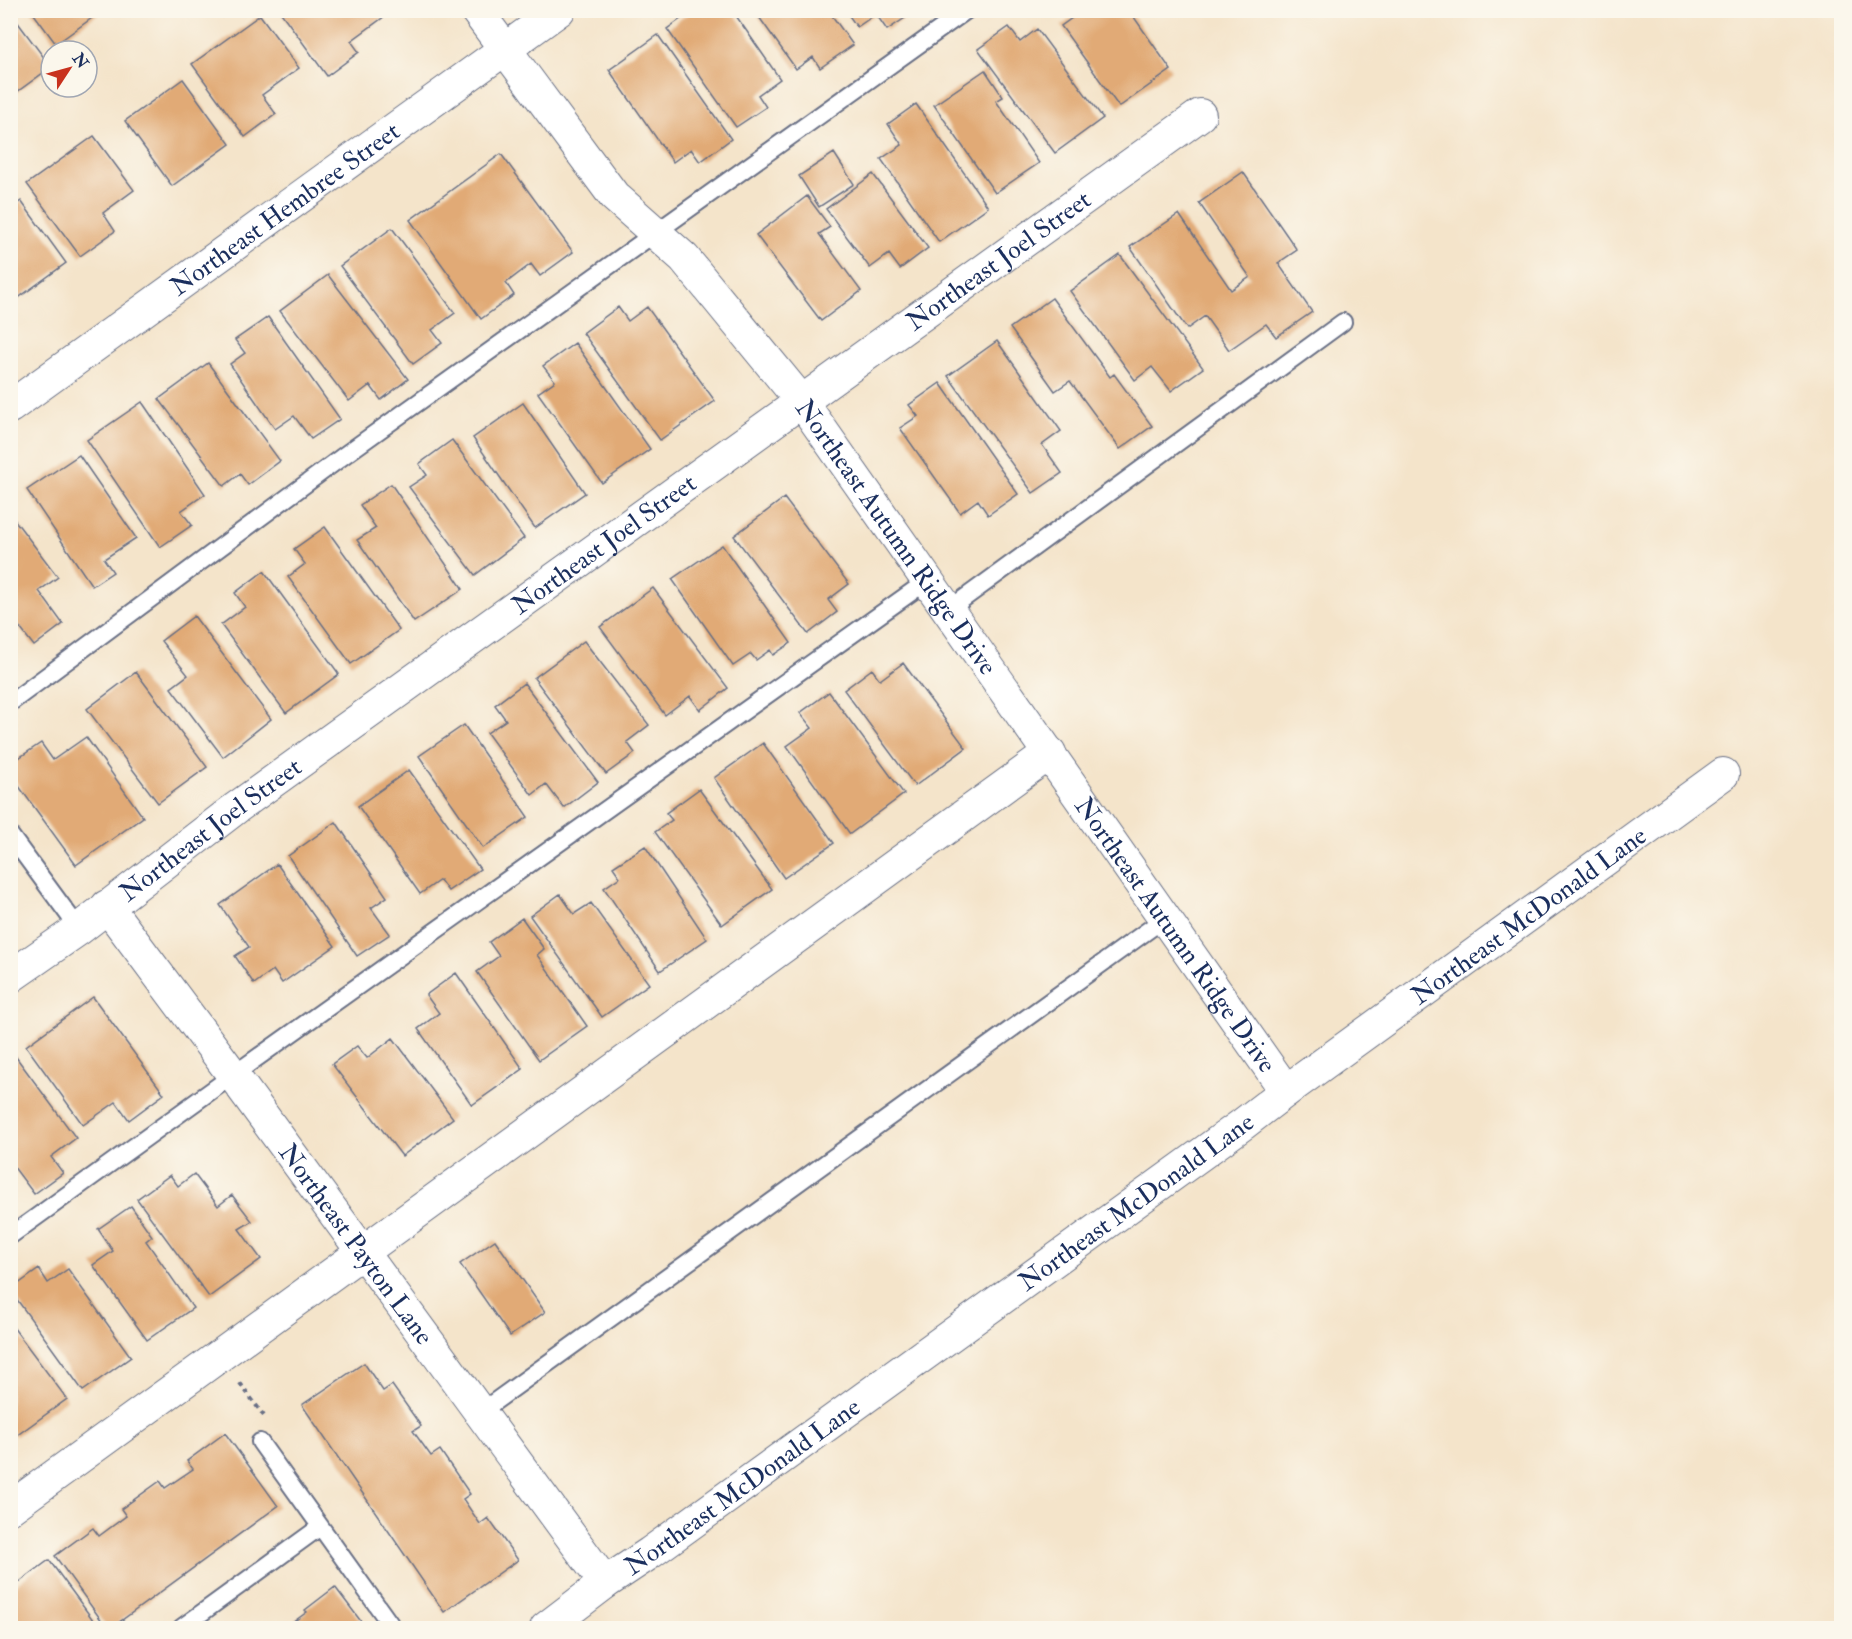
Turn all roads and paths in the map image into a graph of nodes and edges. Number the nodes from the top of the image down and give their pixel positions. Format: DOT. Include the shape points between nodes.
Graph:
graph roads {
  1 [pos="476,10"];
  2 [pos="559,10"];
  3 [pos="967,10"];
  4 [pos="504,50"];
  5 [pos="1200,115"];
  6 [pos="656,234"];
  7 [pos="1343,322"];
  8 [pos="802,402"];
  9 [pos="10,407"];
  10 [pos="927,581"];
  11 [pos="948,610"];
  12 [pos="10,703"];
  13 [pos="1050,753"];
  14 [pos="1723,774"];
  15 [pos="10,836"];
  16 [pos="107,906"];
  17 [pos="1165,918"];
  18 [pos="79,928"];
  19 [pos="10,977"];
  20 [pos="233,1075"];
  21 [pos="1286,1091"];
  22 [pos="10,1236"];
  23 [pos="362,1253"];
  24 [pos="220,1356"];
  25 [pos="479,1413"];
  26 [pos="260,1442"];
  27 [pos="10,1508"];
  28 [pos="320,1527"];
  29 [pos="605,1583"];
  30 [pos="181,1629"];
  31 [pos="393,1629"];
  32 [pos="546,1629"];
  1 -- 4 [label="street, Northeast Autumn Ridge Drive"];
  2 -- 4 [label="street, Northeast Hembree Street"];
  3 -- 6 [label="lane"];
  4 -- 6 [label="street, Northeast Autumn Ridge Drive" via="614,196"];
  4 -- 9 [label="street, Northeast Hembree Street"];
  5 -- 8 [label="street, Northeast Joel Street"];
  6 -- 8 [label="street, Northeast Autumn Ridge Drive" via="684,258"];
  6 -- 12 [label="lane" via="346,454"];
  7 -- 11 [label="lane"];
  8 -- 10 [label="street, Northeast Autumn Ridge Drive"];
  8 -- 16 [label="street, Northeast Joel Street" via="236,808"];
  10 -- 11 [label="street, Northeast Autumn Ridge Drive"];
  10 -- 20 [label="lane"];
  11 -- 13 [label="street, Northeast Autumn Ridge Drive"];
  13 -- 17 [label="street, Northeast Autumn Ridge Drive"];
  13 -- 23 [label="street"];
  14 -- 21 [label="street, Northeast McDonald Lane"];
  15 -- 18 [label="lane"];
  16 -- 18 [label="street, Northeast Joel Street"];
  16 -- 20 [label="street, Northeast Payton Lane"];
  17 -- 21 [label="street, Northeast Autumn Ridge Drive"];
  17 -- 25 [label="lane"];
  18 -- 19 [label="street, Northeast Joel Street"];
  20 -- 22 [label="lane"];
  20 -- 23 [label="street, Northeast Payton Lane"];
  21 -- 29 [label="street, Northeast McDonald Lane"];
  23 -- 24 [label="street"];
  23 -- 25 [label="street, Northeast Payton Lane"];
  24 -- 26 [label="path" via="270,1424"];
  24 -- 27 [label="street"];
  25 -- 29 [label="street, Northeast Payton Lane"];
  26 -- 28 [label="lane"];
  28 -- 30 [label="lane"];
  28 -- 31 [label="lane"];
  29 -- 32 [label="street, Northeast McDonald Lane"];
}
